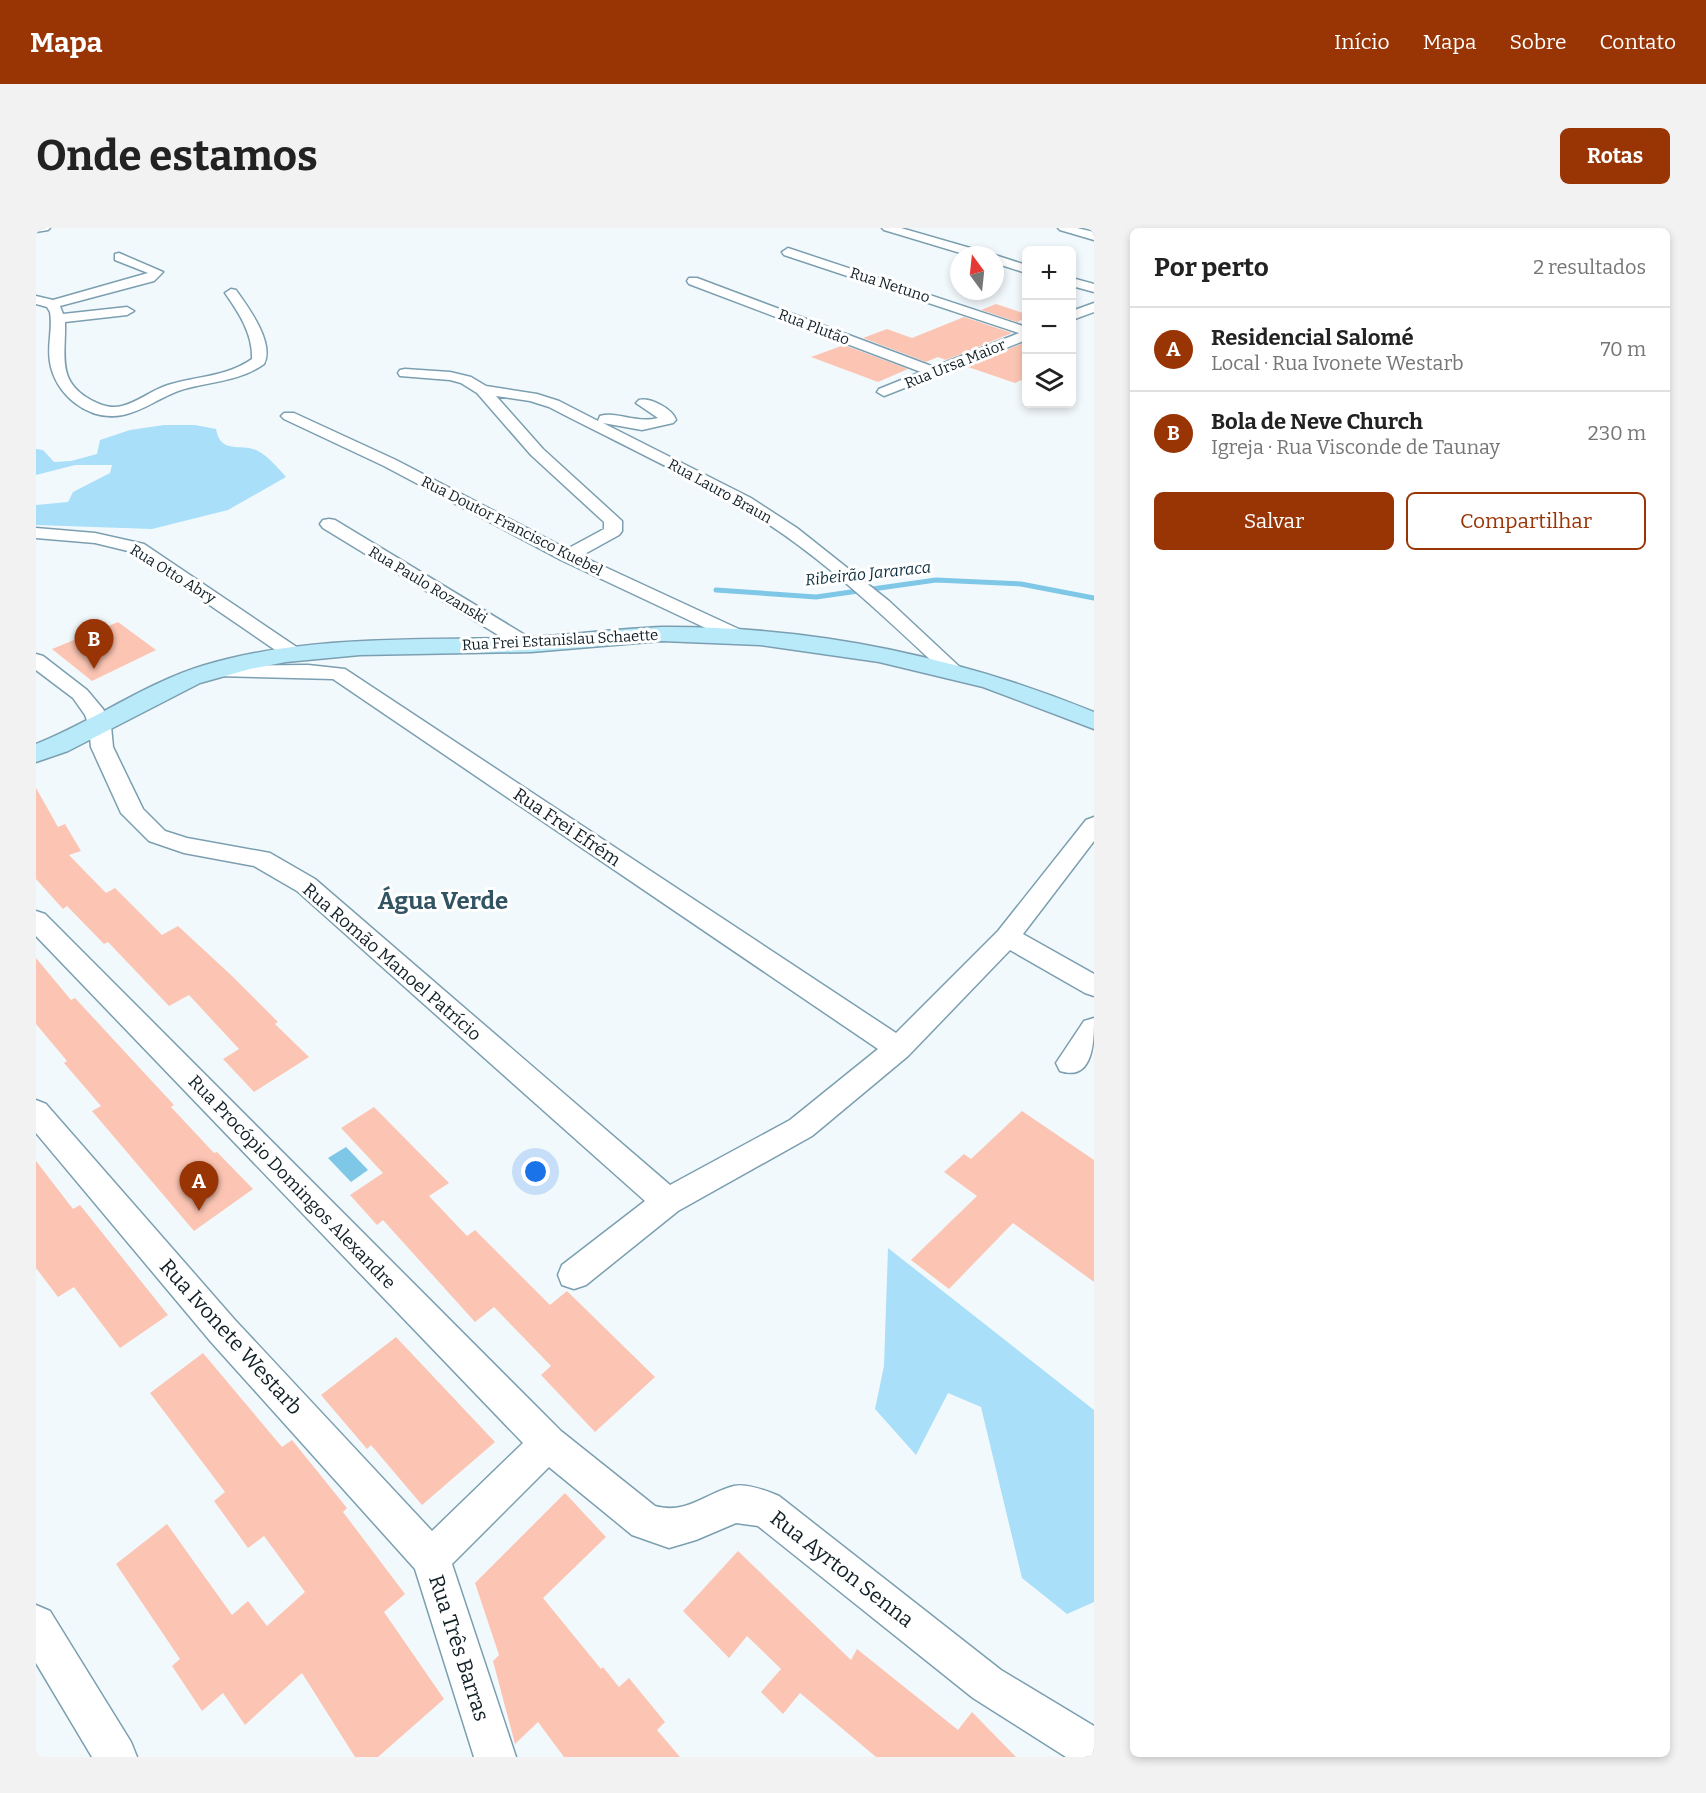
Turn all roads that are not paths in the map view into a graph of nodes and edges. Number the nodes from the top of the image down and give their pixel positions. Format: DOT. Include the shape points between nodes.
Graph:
graph roads {
  1 [pos="44,228"];
  2 [pos="888,228"];
  3 [pos="1064,228"];
  4 [pos="36,230"];
  5 [pos="1094,236"];
  6 [pos="950,246"];
  7 [pos="788,252"];
  8 [pos="119,257"];
  9 [pos="1004,262"];
  10 [pos="1022,268"];
  11 [pos="693,281"];
  12 [pos="1076,283"];
  13 [pos="1094,288"];
  14 [pos="231,293"];
  15 [pos="36,300"];
  16 [pos="53,304"];
  17 [pos="1094,307"];
  18 [pos="127,310"];
  19 [pos="1076,314"];
  20 [pos="58,319"];
  21 [pos="1022,332"];
  22 [pos="1022,335"];
  23 [pos="934,372"];
  24 [pos="405,373"];
  25 [pos="482,390"];
  26 [pos="884,392"];
  27 [pos="644,403"];
  28 [pos="289,416"];
  29 [pos="583,417"];
  30 [pos="329,524"];
  31 [pos="36,533"];
  32 [pos="567,556"];
  33 [pos="736,635"];
  34 [pos="528,645"];
  35 [pos="294,654"];
  36 [pos="36,660"];
  37 [pos="216,670"];
  38 [pos="954,671"];
  39 [pos="1094,721"];
  40 [pos="100,726"];
  41 [pos="36,754"];
  42 [pos="1094,825"];
  43 [pos="36,920"];
  44 [pos="1007,937"];
  45 [pos="1094,986"];
  46 [pos="1094,1028"];
  47 [pos="898,1048"];
  48 [pos="1070,1063"];
  49 [pos="36,1112"];
  50 [pos="667,1202"];
  51 [pos="574,1275"];
  52 [pos="548,1443"];
  53 [pos="430,1558"];
  54 [pos="36,1624"];
  55 [pos="1094,1752"];
  56 [pos="116,1757"];
  57 [pos="495,1757"];
  1 -- 4 [label="street"];
  2 -- 6 [label="street"];
  3 -- 5 [label="street"];
  7 -- 21 [label="street, Rua Netuno"];
  8 -- 16 [label="street" via="158,272 150,278"];
  9 -- 10 [label="street"];
  11 -- 23 [label="street, Rua Plutão"];
  12 -- 13 [label="street"];
  14 -- 20 [label="street" via="245,312 260,348 258,361 237,375 173,388 135,409 107,411 70,393 57,363"];
  15 -- 16 [label="street"];
  16 -- 20 [label="street"];
  17 -- 19 [label="street"];
  18 -- 20 [label="street"];
  22 -- 23 [label="street, Rua Ursa Maior"];
  23 -- 26 [label="street, Rua Ursa Maior"];
  24 -- 25 [label="street" via="450,376"];
  25 -- 29 [label="street, Rua Lauro Braun" via="532,397"];
  25 -- 32 [label="street" via="537,452 613,521 614,531"];
  27 -- 29 [label="street" via="665,414 668,420 644,427"];
  28 -- 32 [label="street, Rua Doutor Francisco Kuebel" via="390,463"];
  29 -- 38 [label="street, Rua Lauro Braun" via="745,502 790,532 882,605"];
  30 -- 34 [label="street, Rua Paulo Rozanski"];
  31 -- 35 [label="street, Rua Otto Abry" via="95,538 138,548"];
  32 -- 33 [label="street, Rua Doutor Francisco Kuebel"];
  33 -- 34 [label="main road, Rua Frei Estanislau Schaette" via="639,635"];
  33 -- 38 [label="main road, Rua Frei Estanislau Schaette" via="857,651"];
  34 -- 35 [label="main road, Rua Frei Estanislau Schaette" via="375,647"];
  35 -- 37 [label="main road, Rua Frei Estanislau Schaette"];
  36 -- 40 [label="street, Rua Romão Manoel Patrício" via="80,694"];
  37 -- 40 [label="main road, Rua Frei Estanislau Schaette" via="193,677"];
  37 -- 47 [label="street, Rua Frei Efrém" via="338,673"];
  38 -- 39 [label="main road, Rua Frei Estanislau Schaette"];
  40 -- 41 [label="main road, Rua Frei Estanislau Schaette"];
  40 -- 50 [label="street, Rua Romão Manoel Patrício" via="102,747 132,813 156,836 261,859 306,885"];
  42 -- 44 [label="street"];
  43 -- 52 [label="street, Rua Procópio Domingos Alexandre"];
  44 -- 45 [label="street"];
  44 -- 47 [label="street"];
  46 -- 48 [label="street"];
  47 -- 50 [label="street" via="801,1128"];
  49 -- 53 [label="street, Rua Ivonete Westarb" via="223,1332"];
  50 -- 51 [label="street"];
  52 -- 53 [label="street, Rua Três Barras"];
  52 -- 55 [label="street, Rua Ayrton Senna" via="645,1522 669,1529 736,1504 766,1509 987,1684"];
  53 -- 57 [label="street, Rua Três Barras"];
  54 -- 56 [label="street"];
}
